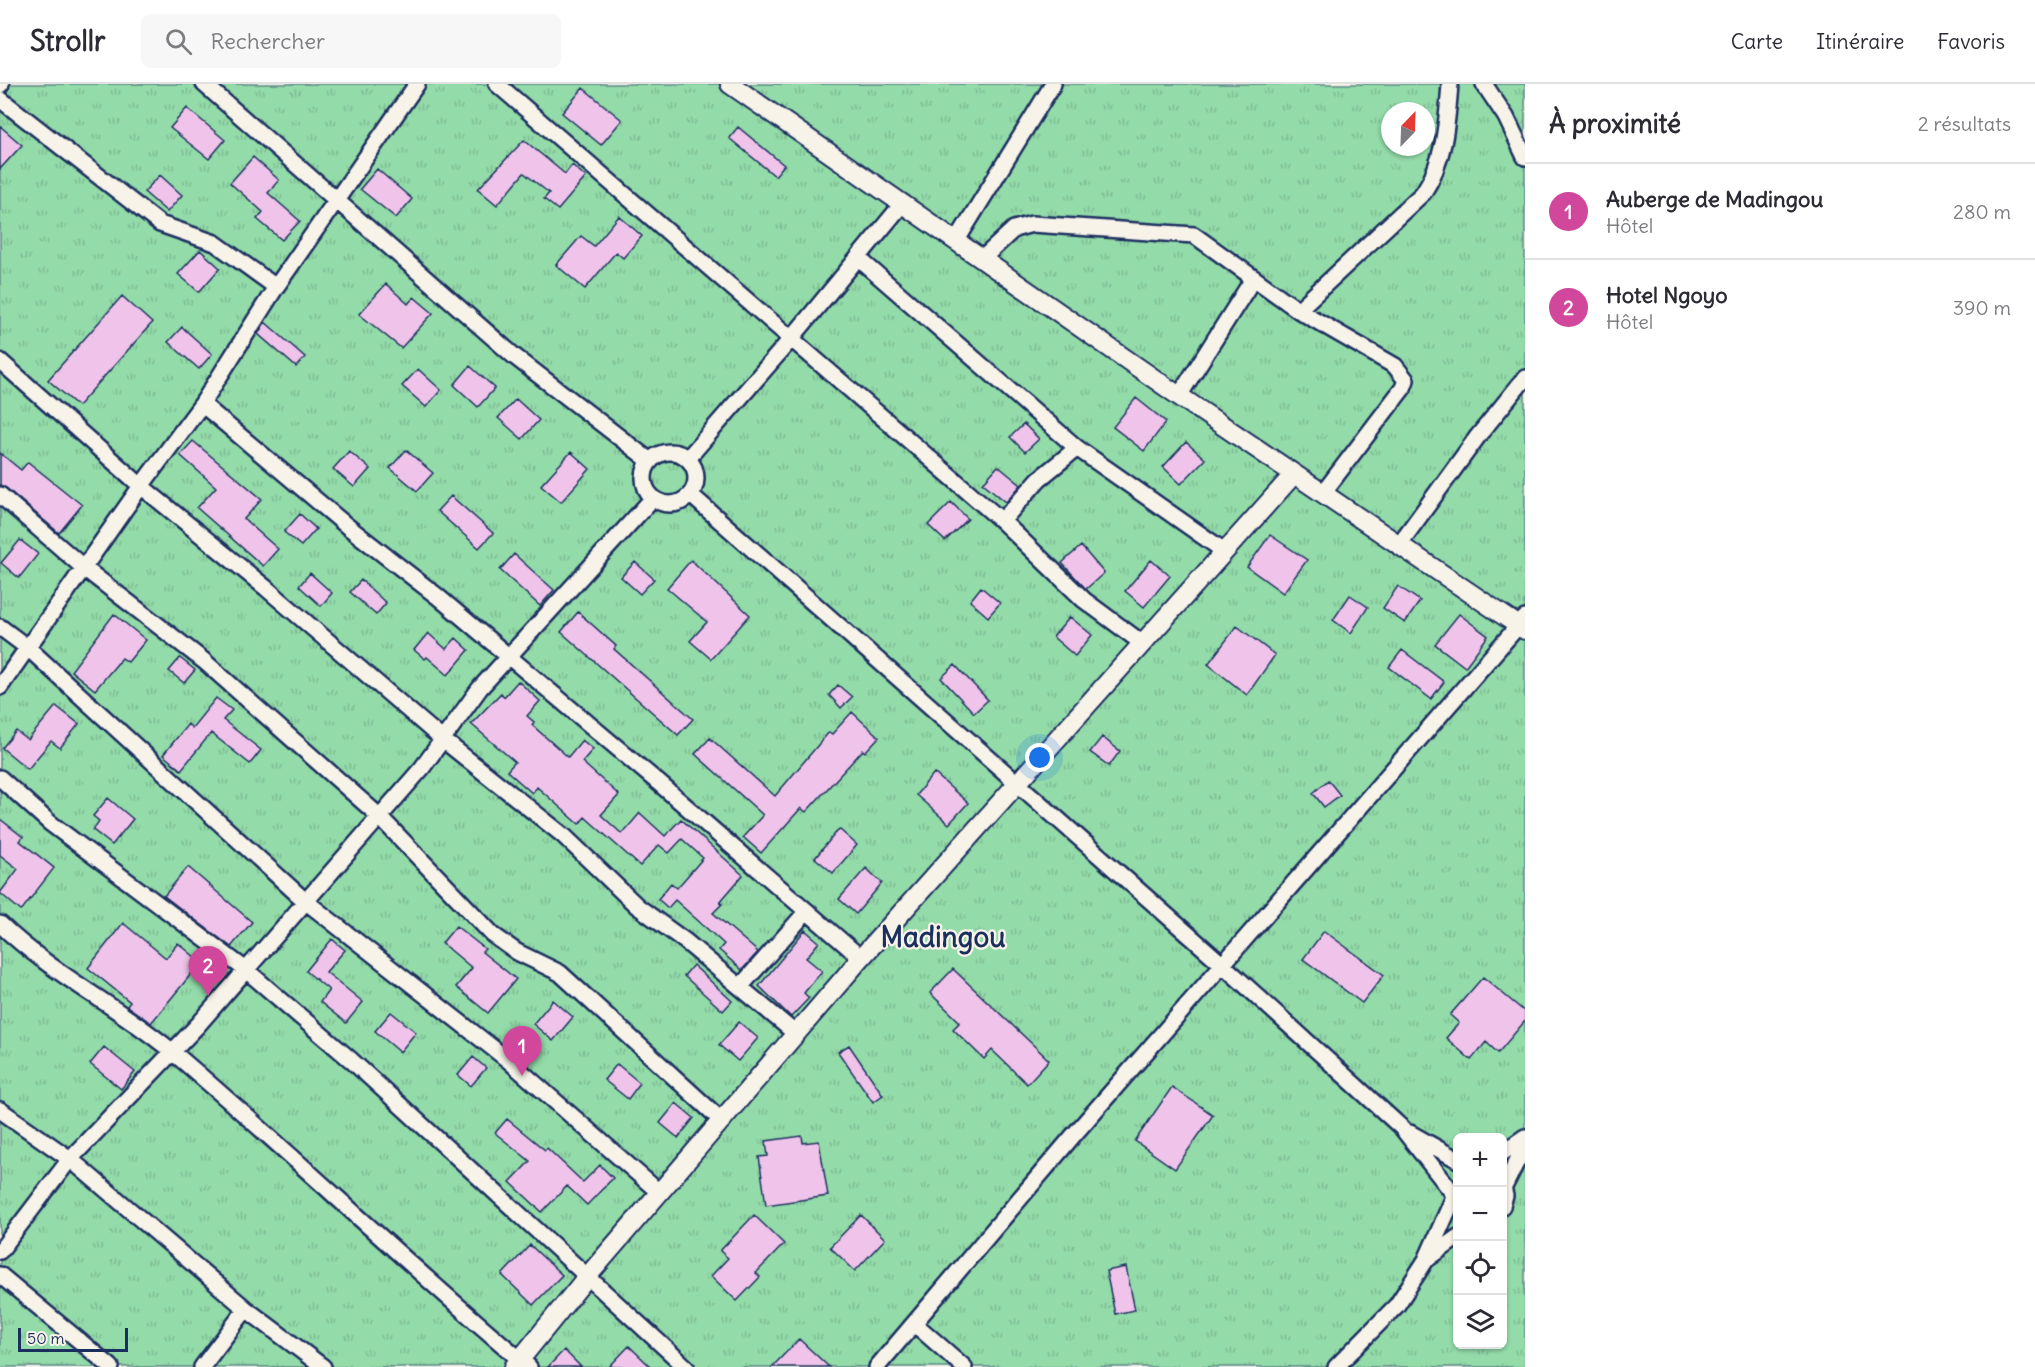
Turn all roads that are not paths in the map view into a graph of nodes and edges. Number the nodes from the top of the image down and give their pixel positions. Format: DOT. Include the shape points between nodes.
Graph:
graph roads {
  1 [pos="204,84"];
  2 [pos="417,84"];
  3 [pos="497,84"];
  4 [pos="730,84"];
  5 [pos="1053,84"];
  6 [pos="1450,84"];
  7 [pos="1484,84"];
  8 [pos="0,99"];
  9 [pos="1525,157"];
  10 [pos="337,199"];
  11 [pos="903,203"];
  12 [pos="957,240"];
  13 [pos="858,258"];
  14 [pos="983,258"];
  15 [pos="1253,279"];
  16 [pos="276,287"];
  17 [pos="1298,310"];
  18 [pos="791,339"];
  19 [pos="0,361"];
  20 [pos="1525,378"];
  21 [pos="1179,396"];
  22 [pos="202,404"];
  23 [pos="1077,448"];
  24 [pos="688,458"];
  25 [pos="650,461"];
  26 [pos="1294,474"];
  27 [pos="141,486"];
  28 [pos="1323,493"];
  29 [pos="0,495"];
  30 [pos="690,495"];
  31 [pos="653,498"];
  32 [pos="1002,521"];
  33 [pos="1398,546"];
  34 [pos="1224,551"];
  35 [pos="84,568"];
  36 [pos="1523,625"];
  37 [pos="0,627"];
  38 [pos="1142,643"];
  39 [pos="28,648"];
  40 [pos="508,656"];
  41 [pos="0,687"];
  42 [pos="442,739"];
  43 [pos="0,778"];
  44 [pos="1018,784"];
  45 [pos="379,816"];
  46 [pos="304,900"];
  47 [pos="807,911"];
  48 [pos="0,924"];
  49 [pos="861,958"];
  50 [pos="1223,965"];
  51 [pos="246,970"];
  52 [pos="740,987"];
  53 [pos="796,1034"];
  54 [pos="172,1052"];
  55 [pos="0,1110"];
  56 [pos="721,1120"];
  57 [pos="1402,1128"];
  58 [pos="1525,1137"];
  59 [pos="1525,1145"];
  60 [pos="1507,1150"];
  61 [pos="1453,1157"];
  62 [pos="70,1159"];
  63 [pos="1507,1179"];
  64 [pos="1453,1192"];
  65 [pos="660,1193"];
  66 [pos="1453,1199"];
  67 [pos="1453,1241"];
  68 [pos="0,1251"];
  69 [pos="1426,1260"];
  70 [pos="0,1275"];
  71 [pos="586,1278"];
  72 [pos="246,1309"];
  73 [pos="916,1325"];
  74 [pos="521,1364"];
  75 [pos="111,1367"];
  76 [pos="202,1367"];
  77 [pos="323,1367"];
  78 [pos="686,1367"];
  79 [pos="877,1367"];
  80 [pos="964,1367"];
  81 [pos="1336,1367"];
  1 -- 10 [label="street"];
  2 -- 10 [label="street"];
  3 -- 18 [label="street"];
  4 -- 11 [label="street"];
  5 -- 12 [label="street"];
  6 -- 17 [label="street" via="1444,144 1434,177 1424,193"];
  7 -- 9 [label="street" via="1506,117"];
  8 -- 16 [label="street" via="160,224 215,243"];
  10 -- 16 [label="street"];
  10 -- 25 [label="street" via="514,356"];
  11 -- 12 [label="street"];
  11 -- 13 [label="street"];
  12 -- 14 [label="street"];
  13 -- 18 [label="street"];
  13 -- 23 [label="street"];
  14 -- 15 [label="street" via="1023,225 1180,233 1194,235 1211,245"];
  14 -- 21 [label="street"];
  15 -- 17 [label="street"];
  15 -- 21 [label="street"];
  16 -- 22 [label="street"];
  17 -- 28 [label="street" via="1395,366 1406,380"];
  18 -- 24 [label="street"];
  18 -- 32 [label="street"];
  19 -- 27 [label="street"];
  20 -- 33 [label="street"];
  21 -- 26 [label="street"];
  22 -- 27 [label="street"];
  22 -- 40 [label="street"];
  23 -- 32 [label="street" via="1039,479"];
  23 -- 34 [label="street"];
  24 -- 25 [label="street" via="664,452"];
  24 -- 30 [label="street" via="697,476"];
  25 -- 31 [label="street" via="644,476"];
  26 -- 28 [label="street"];
  26 -- 34 [label="street"];
  27 -- 35 [label="street"];
  27 -- 42 [label="street"];
  28 -- 33 [label="street"];
  29 -- 35 [label="street"];
  30 -- 31 [label="street" via="673,504"];
  30 -- 44 [label="street"];
  31 -- 40 [label="street"];
  32 -- 38 [label="street" via="1084,600"];
  33 -- 36 [label="street"];
  34 -- 38 [label="street"];
  35 -- 39 [label="street"];
  35 -- 45 [label="street" via="204,661"];
  36 -- 50 [label="street"];
  37 -- 39 [label="street"];
  38 -- 44 [label="street"];
  39 -- 41 [label="street"];
  39 -- 46 [label="street"];
  40 -- 42 [label="street"];
  40 -- 47 [label="street"];
  42 -- 45 [label="street"];
  42 -- 52 [label="street" via="564,836 637,906"];
  43 -- 51 [label="street" via="50,823"];
  44 -- 49 [label="street"];
  44 -- 50 [label="street"];
  45 -- 46 [label="street"];
  45 -- 56 [label="street" via="493,935 560,973"];
  46 -- 51 [label="street"];
  46 -- 65 [label="street" via="508,1060"];
  47 -- 49 [label="street"];
  47 -- 52 [label="street"];
  48 -- 54 [label="street"];
  49 -- 53 [label="street"];
  50 -- 57 [label="street"];
  50 -- 73 [label="street" via="980,1244"];
  51 -- 54 [label="street"];
  51 -- 71 [label="street" via="351,1060"];
  52 -- 53 [label="street"];
  53 -- 56 [label="street"];
  54 -- 62 [label="street"];
  54 -- 74 [label="street"];
  55 -- 62 [label="street"];
  56 -- 65 [label="street"];
  57 -- 61 [label="street"];
  57 -- 64 [label="street"];
  58 -- 60 [label="street"];
  59 -- 63 [label="street"];
  62 -- 68 [label="street"];
  62 -- 72 [label="street"];
  65 -- 71 [label="street"];
  66 -- 69 [label="street"];
  67 -- 69 [label="street"];
  69 -- 81 [label="street" via="1397,1305"];
  70 -- 75 [label="street"];
  71 -- 74 [label="street"];
  71 -- 78 [label="street"];
  72 -- 76 [label="street"];
  72 -- 77 [label="street"];
  73 -- 79 [label="street"];
  73 -- 80 [label="street"];
}
